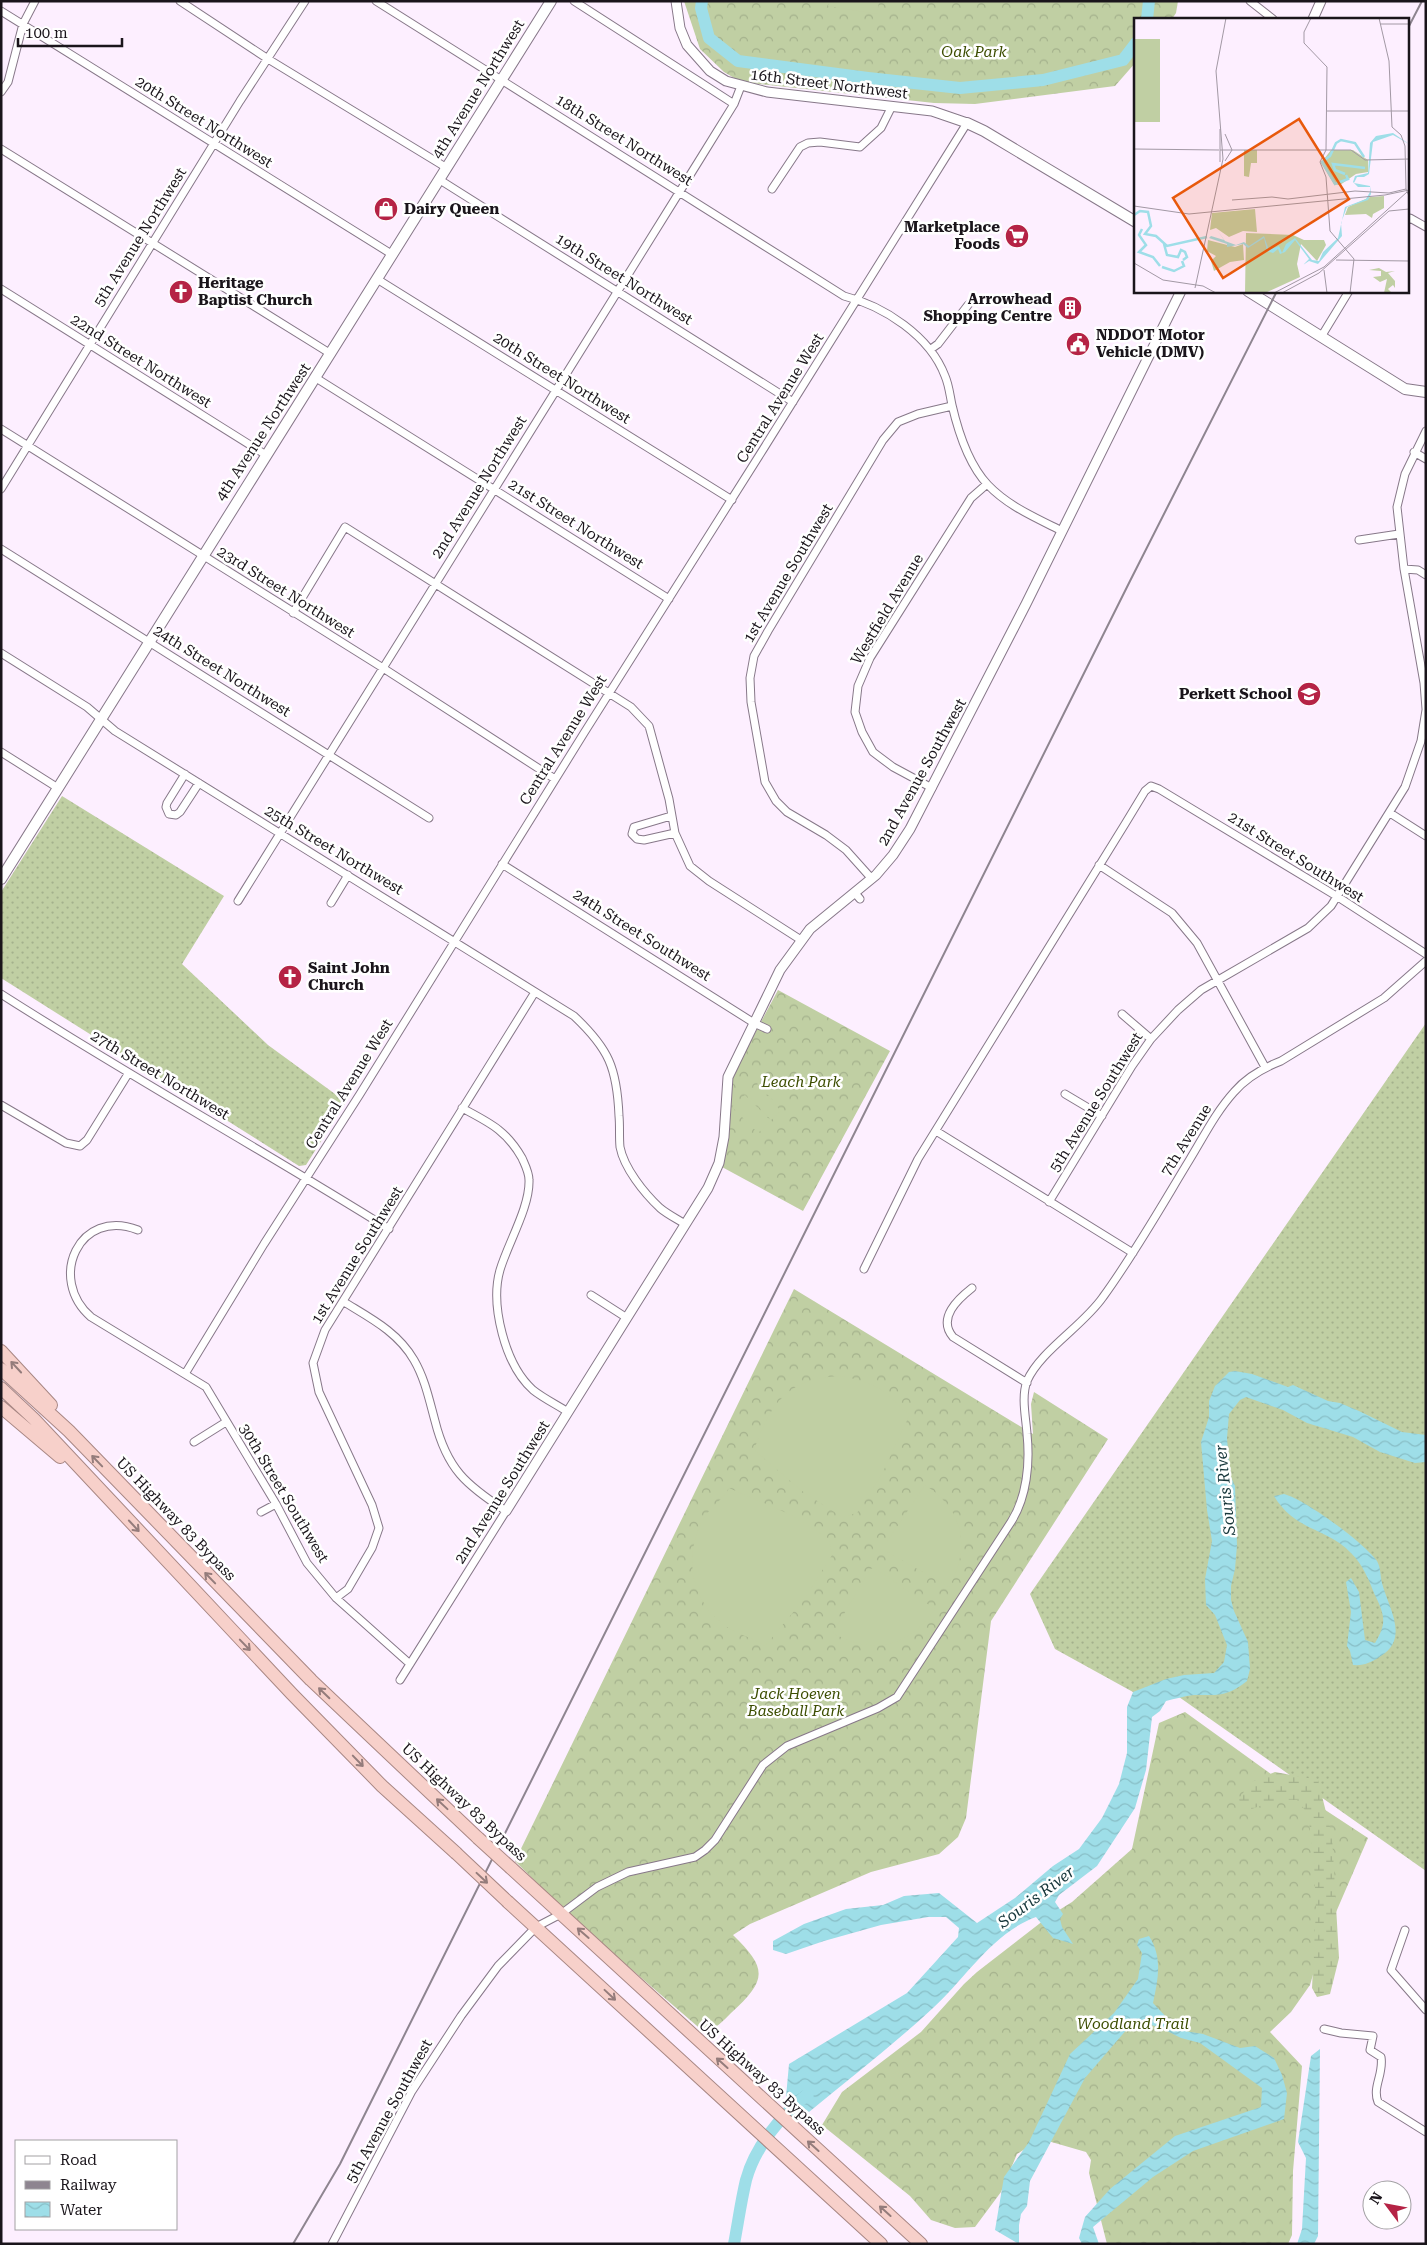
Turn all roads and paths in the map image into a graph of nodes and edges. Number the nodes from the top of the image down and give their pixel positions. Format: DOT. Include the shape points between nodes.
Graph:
graph roads {
  1 [pos="35,1"];
  2 [pos="180,1"];
  3 [pos="305,1"];
  4 [pos="376,1"];
  5 [pos="550,1"];
  6 [pos="574,1"];
  7 [pos="676,1"];
  8 [pos="1250,1"];
  9 [pos="1321,1"];
  10 [pos="1,11"];
  11 [pos="1272,18"];
  12 [pos="1313,18"];
  13 [pos="23,24"];
  14 [pos="268,58"];
  15 [pos="501,81"];
  16 [pos="741,86"];
  17 [pos="1,92"];
  18 [pos="734,104"];
  19 [pos="892,106"];
  20 [pos="967,122"];
  21 [pos="214,144"];
  22 [pos="1,149"];
  23 [pos="448,168"];
  24 [pos="440,180"];
  25 [pos="772,189"];
  26 [pos="679,191"];
  27 [pos="1410,219"];
  28 [pos="1134,221"];
  29 [pos="1426,227"];
  30 [pos="152,245"];
  31 [pos="393,255"];
  32 [pos="377,279"];
  33 [pos="1,289"];
  34 [pos="617,290"];
  35 [pos="1181,292"];
  36 [pos="1250,292"];
  37 [pos="1348,292"];
  38 [pos="858,299"];
  39 [pos="968,305"];
  40 [pos="1321,337"];
  41 [pos="90,345"];
  42 [pos="931,348"];
  43 [pos="331,354"];
  44 [pos="316,378"];
  45 [pos="555,390"];
  46 [pos="1426,392"];
  47 [pos="793,402"];
  48 [pos="952,406"];
  49 [pos="1,429"];
  50 [pos="1426,431"];
  51 [pos="28,446"];
  52 [pos="1414,452"];
  53 [pos="266,455"];
  54 [pos="1426,459"];
  55 [pos="987,484"];
  56 [pos="1,489"];
  57 [pos="494,489"];
  58 [pos="732,500"];
  59 [pos="1062,531"];
  60 [pos="1399,534"];
  61 [pos="1359,540"];
  62 [pos="1,548"];
  63 [pos="203,556"];
  64 [pos="1404,569"];
  65 [pos="1426,575"];
  66 [pos="435,583"];
  67 [pos="669,599"];
  68 [pos="293,613"];
  69 [pos="150,642"];
  70 [pos="1,653"];
  71 [pos="383,668"];
  72 [pos="609,693"];
  73 [pos="1426,709"];
  74 [pos="102,719"];
  75 [pos="1,752"];
  76 [pos="329,755"];
  77 [pos="185,774"];
  78 [pos="555,779"];
  79 [pos="199,783"];
  80 [pos="58,788"];
  81 [pos="932,788"];
  82 [pos="1390,813"];
  83 [pos="671,816"];
  84 [pos="429,818"];
  85 [pos="280,833"];
  86 [pos="675,833"];
  87 [pos="1426,836"];
  88 [pos="502,864"];
  89 [pos="1099,865"];
  90 [pos="348,875"];
  91 [pos="1,879"];
  92 [pos="872,879"];
  93 [pos="1338,897"];
  94 [pos="238,901"];
  95 [pos="331,903"];
  96 [pos="801,940"];
  97 [pos="455,941"];
  98 [pos="1426,954"];
  99 [pos="1426,961"];
  100 [pos="1217,980"];
  101 [pos="535,992"];
  102 [pos="1,994"];
  103 [pos="1122,1014"];
  104 [pos="754,1023"];
  105 [pos="767,1029"];
  106 [pos="1151,1039"];
  107 [pos="1265,1067"];
  108 [pos="128,1074"];
  109 [pos="1066,1094"];
  110 [pos="1,1105"];
  111 [pos="462,1108"];
  112 [pos="1102,1116"];
  113 [pos="936,1131"];
  114 [pos="306,1178"];
  115 [pos="1049,1202"];
  116 [pos="685,1224"];
  117 [pos="389,1229"];
  118 [pos="138,1230"];
  119 [pos="1133,1253"];
  120 [pos="864,1269"];
  121 [pos="972,1288"];
  122 [pos="591,1295"];
  123 [pos="344,1302"];
  124 [pos="627,1318"];
  125 [pos="1,1350"];
  126 [pos="1,1369"];
  127 [pos="185,1374"];
  128 [pos="1027,1382"];
  129 [pos="1,1388"];
  130 [pos="1,1407"];
  131 [pos="568,1412"];
  132 [pos="226,1422"];
  133 [pos="68,1431"];
  134 [pos="194,1442"];
  135 [pos="101,1490"];
  136 [pos="276,1504"];
  137 [pos="506,1511"];
  138 [pos="261,1512"];
  139 [pos="336,1598"];
  140 [pos="410,1664"];
  141 [pos="400,1680"];
  142 [pos="561,1914"];
  143 [pos="536,1927"];
  144 [pos="1405,1930"];
  145 [pos="1426,2010"];
  146 [pos="1324,2029"];
  147 [pos="1426,2132"];
  148 [pos="332,2244"];
  149 [pos="881,2244"];
  150 [pos="921,2244"];
  1 -- 13 [label="street"];
  2 -- 14 [label="street"];
  3 -- 14 [label="street, 5th Avenue Northwest"];
  4 -- 15 [label="street, 18th Street Northwest"];
  5 -- 15 [label="main road, 4th Avenue Northwest"];
  6 -- 18 [label="street"];
  7 -- 16 [label="street, 16th Street Northwest" via="680,28 687,45 710,71"];
  8 -- 11 [label="street"];
  9 -- 12 [label="street"];
  10 -- 13 [label="street, 20th Street Northwest"];
  13 -- 17 [label="street" via="8,82"];
  13 -- 21 [label="street, 20th Street Northwest"];
  14 -- 21 [label="street, 5th Avenue Northwest"];
  14 -- 23 [label="street"];
  15 -- 23 [label="main road, 4th Avenue Northwest"];
  15 -- 26 [label="street, 18th Street Northwest"];
  16 -- 18 [label="street, 2nd Avenue Northwest"];
  16 -- 19 [label="street, 16th Street Northwest" via="767,92"];
  18 -- 26 [label="street, 2nd Avenue Northwest"];
  19 -- 20 [label="street, 16th Street Northwest" via="932,111"];
  19 -- 25 [label="street" via="881,128 860,147 820,142 800,147"];
  20 -- 28 [label="main road"];
  20 -- 38 [label="street, Central Avenue West"];
  21 -- 30 [label="street, 5th Avenue Northwest"];
  21 -- 31 [label="street, 20th Street Northwest"];
  22 -- 30 [label="street"];
  23 -- 24 [label="main road, 4th Avenue Northwest"];
  24 -- 31 [label="main road, 4th Avenue Northwest"];
  24 -- 34 [label="street, 19th Street Northwest"];
  26 -- 34 [label="street, 2nd Avenue Northwest"];
  26 -- 38 [label="street, 18th Street Northwest" via="844,296"];
  27 -- 29 [label="street"];
  30 -- 41 [label="street, 5th Avenue Northwest"];
  30 -- 43 [label="street"];
  31 -- 32 [label="main road, 4th Avenue Northwest"];
  32 -- 43 [label="main road, 4th Avenue Northwest"];
  32 -- 45 [label="street, 20th Street Northwest"];
  33 -- 41 [label="street, 22nd Street Northwest"];
  34 -- 45 [label="street, 2nd Avenue Northwest"];
  34 -- 47 [label="street, 19th Street Northwest"];
  35 -- 59 [label="street, 2nd Avenue Southwest"];
  36 -- 40 [label="main road"];
  37 -- 40 [label="street"];
  38 -- 42 [label="street, 18th Street Northwest" via="905,326"];
  38 -- 47 [label="street, Central Avenue West"];
  39 -- 42 [label="street" via="938,344"];
  40 -- 46 [label="main road" via="1405,388"];
  41 -- 51 [label="street, 5th Avenue Northwest"];
  41 -- 53 [label="street, 22nd Street Northwest"];
  42 -- 48 [label="street" via="946,377"];
  43 -- 44 [label="main road, 4th Avenue Northwest"];
  44 -- 53 [label="main road, 4th Avenue Northwest"];
  44 -- 57 [label="street, 21st Street Northwest"];
  45 -- 57 [label="street, 2nd Avenue Northwest"];
  45 -- 58 [label="street, 20th Street Northwest"];
  47 -- 58 [label="street, Central Avenue West"];
  48 -- 55 [label="street" via="974,463"];
  48 -- 92 [label="street, 1st Avenue Southwest" via="898,422 883,440 754,656 750,678 765,782 776,801 787,812 846,850"];
  49 -- 51 [label="street, 23rd Street Northwest"];
  50 -- 52 [label="street, 5th Avenue Southwest"];
  51 -- 56 [label="street, 5th Avenue Northwest"];
  51 -- 63 [label="street, 23rd Street Northwest"];
  52 -- 54 [label="street"];
  52 -- 60 [label="street, 5th Avenue Southwest" via="1397,507"];
  53 -- 63 [label="main road, 4th Avenue Northwest"];
  55 -- 59 [label="street" via="1019,510"];
  55 -- 81 [label="street, Westfield Avenue" via="972,498 870,658 858,686 855,712 873,752"];
  57 -- 66 [label="street, 2nd Avenue Northwest"];
  57 -- 67 [label="street, 21st Street Northwest"];
  58 -- 67 [label="street, Central Avenue West"];
  59 -- 81 [label="street, 2nd Avenue Southwest"];
  60 -- 61 [label="street"];
  60 -- 64 [label="street, 5th Avenue Southwest"];
  62 -- 69 [label="street, 24th Street Northwest"];
  63 -- 68 [label="street, 23rd Street Northwest"];
  63 -- 69 [label="main road, 4th Avenue Northwest"];
  64 -- 65 [label="street" via="1418,570"];
  64 -- 73 [label="street, 5th Avenue Southwest"];
  66 -- 68 [label="street" via="345,527"];
  66 -- 71 [label="street, 2nd Avenue Northwest"];
  66 -- 72 [label="street"];
  67 -- 72 [label="street, Central Avenue West"];
  68 -- 71 [label="street, 23rd Street Northwest"];
  69 -- 74 [label="main road, 4th Avenue Northwest"];
  69 -- 76 [label="street, 24th Street Northwest"];
  70 -- 74 [label="street, 25th Street Northwest"];
  71 -- 76 [label="street, 2nd Avenue Northwest"];
  71 -- 78 [label="street, 23rd Street Northwest"];
  72 -- 78 [label="street, Central Avenue West"];
  72 -- 83 [label="street" via="631,707 649,726"];
  73 -- 82 [label="street, 5th Avenue Southwest" via="1415,763"];
  74 -- 77 [label="street, 25th Street Northwest" via="115,731"];
  74 -- 80 [label="main road, 4th Avenue Northwest"];
  75 -- 80 [label="street"];
  76 -- 84 [label="street, 24th Street Northwest"];
  76 -- 85 [label="street, 2nd Avenue Northwest"];
  77 -- 79 [label="street, 25th Street Northwest"];
  77 -- 79 [label="street" via="167,803 170,814 180,812"];
  78 -- 88 [label="street, Central Avenue West"];
  79 -- 85 [label="street, 25th Street Northwest"];
  80 -- 91 [label="main road, 4th Avenue Northwest"];
  81 -- 92 [label="street, 2nd Avenue Southwest" via="893,856"];
  82 -- 87 [label="street"];
  82 -- 93 [label="street, 5th Avenue Southwest"];
  83 -- 86 [label="street"];
  83 -- 86 [label="street" via="639,824 632,834 637,840 644,840"];
  85 -- 90 [label="street, 25th Street Northwest"];
  85 -- 94 [label="street, 2nd Avenue Northwest"];
  86 -- 96 [label="street" via="690,866"];
  88 -- 97 [label="street, Central Avenue West"];
  88 -- 104 [label="street, 24th Street Southwest"];
  89 -- 93 [label="street, 21st Street Southwest" via="1151,786"];
  89 -- 100 [label="street" via="1172,913 1197,943"];
  89 -- 113 [label="street"];
  90 -- 95 [label="street"];
  90 -- 97 [label="street, 25th Street Northwest"];
  92 -- 96 [label="street, 2nd Avenue Southwest" via="857,896 810,929"];
  93 -- 98 [label="street, 21st Street Southwest"];
  93 -- 100 [label="street, 5th Avenue Southwest" via="1308,928"];
  96 -- 104 [label="street, 2nd Avenue Southwest" via="780,970"];
  97 -- 101 [label="street, 25th Street Northwest"];
  97 -- 114 [label="street, Central Avenue West"];
  99 -- 107 [label="street, 7th Avenue" via="1384,998"];
  100 -- 106 [label="street, 5th Avenue Southwest" via="1201,990"];
  100 -- 107 [label="street"];
  101 -- 111 [label="street, 1st Avenue Southwest"];
  101 -- 116 [label="street, 25th Street Northwest" via="574,1016 607,1054 616,1077 620,1147 625,1161 660,1208"];
  102 -- 108 [label="street, 27th Street Northwest"];
  103 -- 106 [label="street"];
  104 -- 105 [label="street, 24th Street Southwest"];
  104 -- 116 [label="street, 2nd Avenue Southwest" via="728,1077 720,1163"];
  106 -- 112 [label="street, 5th Avenue Southwest"];
  107 -- 119 [label="street, 7th Avenue" via="1234,1092 1217,1114"];
  108 -- 110 [label="street" via="80,1146 66,1143"];
  108 -- 114 [label="street, 27th Street Northwest"];
  109 -- 112 [label="street"];
  111 -- 117 [label="street, 1st Avenue Southwest"];
  111 -- 131 [label="street" via="496,1127 512,1142 526,1166 529,1180 524,1205 500,1270 498,1313 505,1341 532,1389"];
  112 -- 115 [label="street, 5th Avenue Southwest"];
  113 -- 115 [label="street"];
  113 -- 120 [label="street" via="918,1159"];
  114 -- 117 [label="street, 27th Street Northwest"];
  114 -- 127 [label="street, Central Avenue West"];
  115 -- 119 [label="street"];
  116 -- 124 [label="street, 2nd Avenue Southwest"];
  117 -- 123 [label="street, 1st Avenue Southwest"];
  118 -- 127 [label="street, 30th Street Southwest" via="115,1224 87,1236 76,1249 72,1263 74,1294 91,1317"];
  119 -- 128 [label="street, 7th Avenue" via="1084,1320 1036,1365"];
  121 -- 128 [label="street" via="956,1302 949,1315 948,1332"];
  122 -- 124 [label="street"];
  123 -- 137 [label="street" via="399,1339 414,1359 427,1386 444,1453 466,1483"];
  123 -- 139 [label="street, 1st Avenue Southwest" via="325,1330 314,1363 319,1392 372,1505 379,1528 372,1548 348,1589"];
  124 -- 131 [label="street, 2nd Avenue Southwest"];
  133 -- 125 [label="highway, one-way" via="63,1417"];
  126 -- 133 [label="highway, US Highway 83 Bypass"];
  127 -- 132 [label="street, 30th Street Southwest" via="206,1387"];
  128 -- 142 [label="street, 5th Avenue Southwest" via="1024,1496 1011,1522 897,1697 775,1754 763,1765 715,1840 695,1857 648,1866 616,1877 596,1887"];
  129 -- 135 [label="highway" via="34,1418"];
  130 -- 135 [label="highway"];
  131 -- 137 [label="street, 2nd Avenue Southwest"];
  132 -- 134 [label="street"];
  132 -- 136 [label="street, 30th Street Southwest"];
  142 -- 133 [label="highway, US Highway 83 Bypass, one-way, bridge" via="297,1666"];
  135 -- 143 [label="highway, one-way, bridge" via="382,1786"];
  136 -- 138 [label="street"];
  136 -- 139 [label="street, 30th Street Southwest" via="307,1563"];
  137 -- 140 [label="street, 2nd Avenue Southwest"];
  139 -- 140 [label="street, 30th Street Southwest"];
  140 -- 141 [label="street, 2nd Avenue Southwest"];
  142 -- 143 [label="street, 5th Avenue Southwest"];
  150 -- 142 [label="highway, US Highway 83 Bypass, one-way"];
  143 -- 148 [label="street, 5th Avenue Southwest" via="480,1988 444,2041 412,2092"];
  143 -- 149 [label="highway, one-way"];
  144 -- 145 [label="street" via="1391,1970"];
  146 -- 147 [label="street" via="1373,2036 1370,2050 1381,2057 1383,2068 1375,2094 1378,2102"];
}
